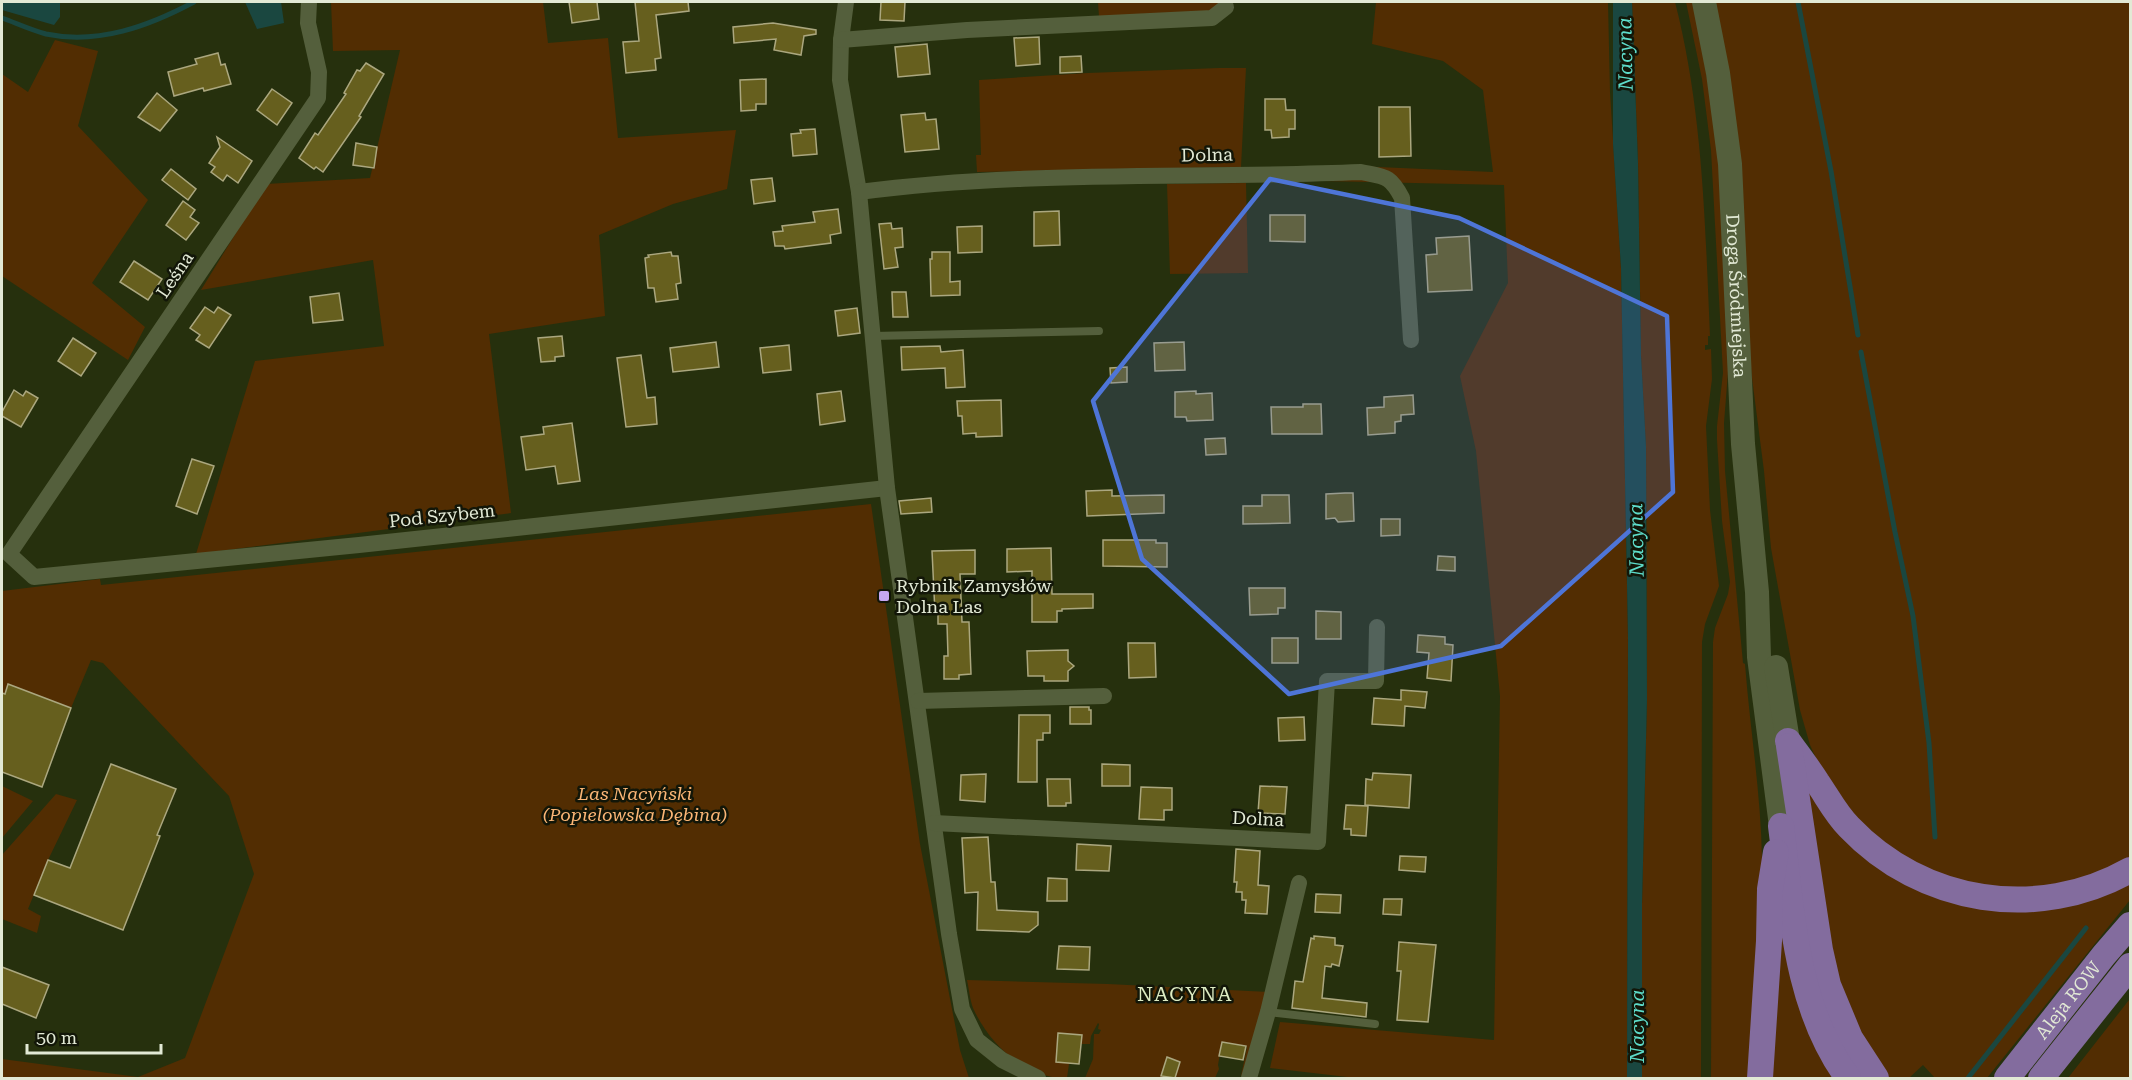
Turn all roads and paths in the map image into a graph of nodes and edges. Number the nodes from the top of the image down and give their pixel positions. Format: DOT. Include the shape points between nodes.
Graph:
graph roads {
  1 [pos="309,2"];
  2 [pos="846,2"];
  3 [pos="1704,2"];
  4 [pos="1226,7"];
  5 [pos="841,39"];
  6 [pos="859,192"];
  7 [pos="1099,331"];
  8 [pos="873,336"];
  9 [pos="1411,340"];
  10 [pos="887,488"];
  11 [pos="9,554"];
  12 [pos="1757,592"];
  13 [pos="1377,627"];
  14 [pos="1104,696"];
  15 [pos="918,701"];
  16 [pos="1788,741"];
  17 [pos="933,823"];
  18 [pos="1781,825"];
  19 [pos="2130,870"];
  20 [pos="1299,883"];
  21 [pos="2130,925"];
  22 [pos="2130,966"];
  23 [pos="1268,1012"];
  24 [pos="1375,1024"];
  25 [pos="1038,1078"];
  26 [pos="1249,1078"];
  27 [pos="1760,1078"];
  28 [pos="1848,1078"];
  29 [pos="1876,1078"];
  30 [pos="2007,1078"];
  31 [pos="2041,1078"];
  1 -- 11 [label="street, Leśna" via="308,23 319,72 318,98"];
  2 -- 5 [label="street"];
  3 -- 12 [label="main road, Droga Śródmiejska" via="1730,164 1743,444"];
  4 -- 5 [label="street" via="1212,18"];
  5 -- 6 [label="street" via="840,80"];
  6 -- 8 [label="street"];
  6 -- 9 [label="street, Dolna" via="1075,177 1361,172 1386,177 1394,182 1402,198"];
  7 -- 8 [label="lane"];
  8 -- 10 [label="street"];
  10 -- 11 [label="street, Pod Szybem" via="34,577"];
  10 -- 15 [label="street"];
  12 -- 16 [label="main road, Droga Śródmiejska" via="1774,655"];
  12 -- 18 [label="main road, Droga Śródmiejska" via="1759,657"];
  13 -- 17 [label="street, Dolna" via="1376,681 1327,681 1318,842"];
  14 -- 15 [label="street"];
  15 -- 17 [label="street"];
  16 -- 19 [label="main road" via="1847,826 1904,871 1934,885 1968,896 2030,900 2090,888"];
  16 -- 29 [label="main road" via="1828,985 1850,1038"];
  17 -- 25 [label="street" via="962,1010 977,1040 1002,1060"];
  18 -- 27 [label="main road" via="1770,889"];
  18 -- 28 [label="main road" via="1806,992 1824,1038"];
  20 -- 23 [label="street"];
  21 -- 30 [label="main road, Aleja ROW"];
  22 -- 31 [label="main road, Aleja ROW"];
  23 -- 24 [label="lane"];
  23 -- 26 [label="street"];
}
